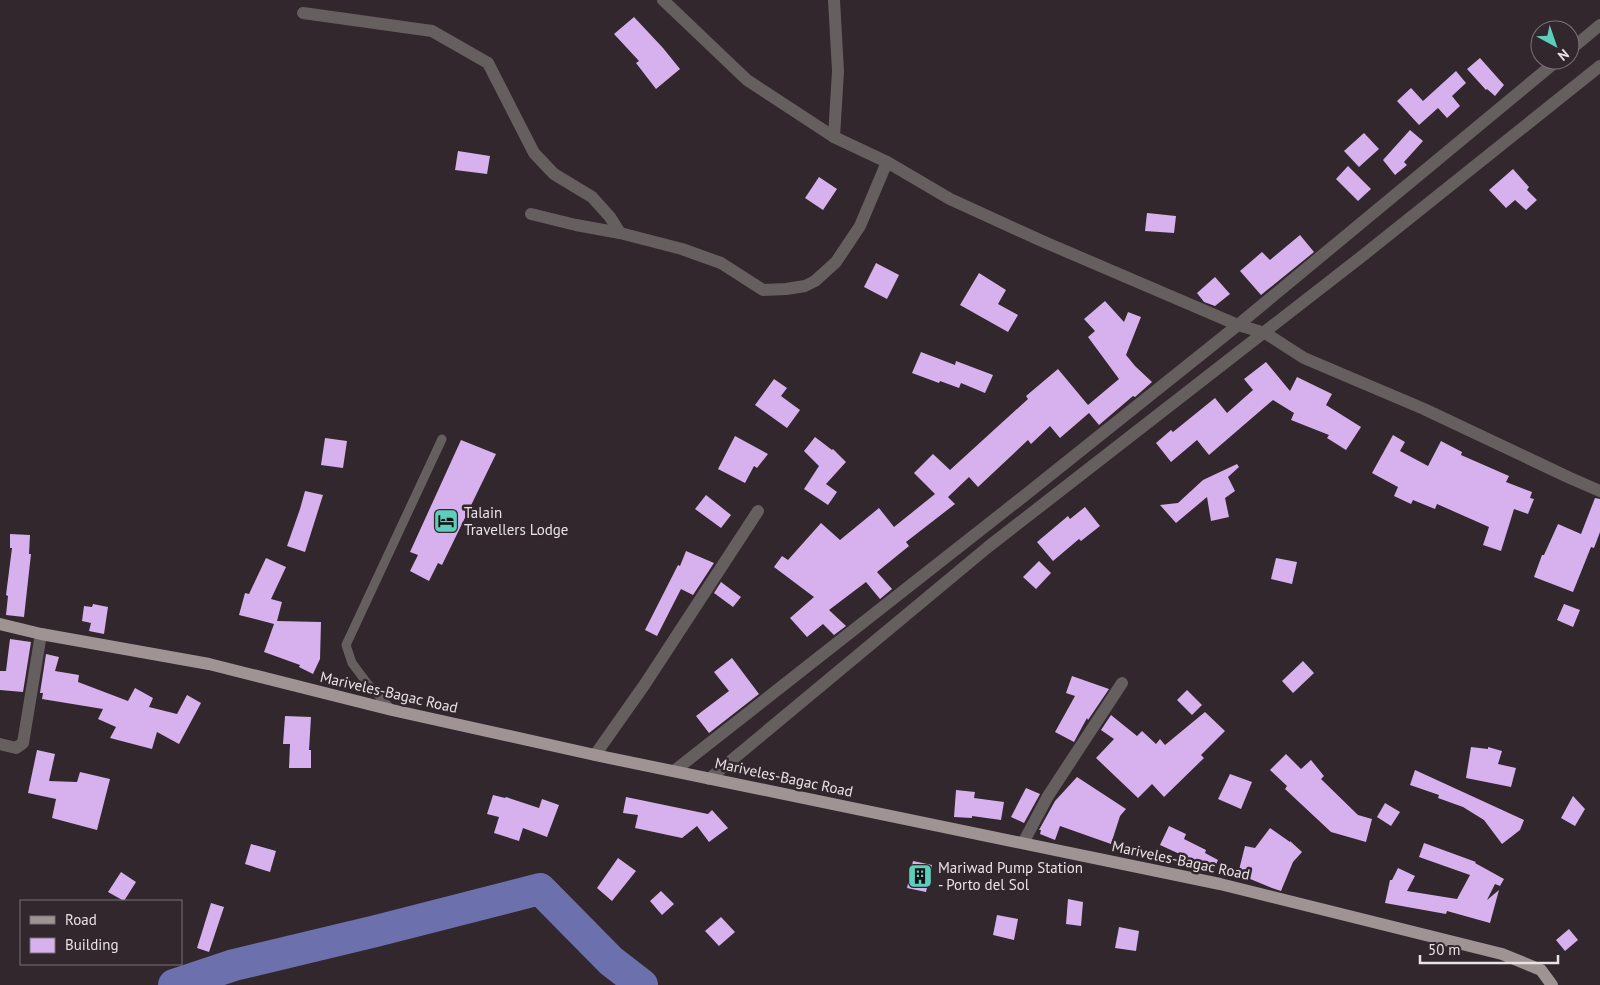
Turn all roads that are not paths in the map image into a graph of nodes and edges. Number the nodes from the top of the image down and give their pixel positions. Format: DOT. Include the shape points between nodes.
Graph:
graph roads {
  1 [pos="663,0"];
  2 [pos="834,0"];
  3 [pos="303,13"];
  4 [pos="1600,25"];
  5 [pos="1580,42"];
  6 [pos="1600,66"];
  7 [pos="1546,70"];
  8 [pos="834,137"];
  9 [pos="887,162"];
  10 [pos="531,214"];
  11 [pos="620,233"];
  12 [pos="1238,324"];
  13 [pos="1265,333"];
  14 [pos="442,439"];
  15 [pos="1600,491"];
  16 [pos="758,511"];
  17 [pos="0,624"];
  18 [pos="42,634"];
  19 [pos="1122,682"];
  20 [pos="392,710"];
  21 [pos="0,744"];
  22 [pos="595,756"];
  23 [pos="674,771"];
  24 [pos="709,779"];
  25 [pos="1023,843"];
  26 [pos="1552,985"];
  1 -- 8 [label="street" via="747,80"];
  2 -- 8 [label="street" via="838,71"];
  3 -- 11 [label="street" via="432,31 488,62 534,153 554,174 592,197"];
  4 -- 5 [label="street"];
  6 -- 13 [label="street"];
  7 -- 12 [label="street"];
  8 -- 9 [label="street"];
  9 -- 11 [label="street" via="860,226 836,262 805,286 763,290 721,263"];
  9 -- 12 [label="street" via="950,199 1042,242"];
  10 -- 11 [label="street"];
  12 -- 13 [label="street"];
  12 -- 23 [label="street"];
  13 -- 15 [label="street" via="1304,358 1424,409"];
  13 -- 24 [label="street" via="988,547"];
  14 -- 20 [label="lane" via="346,645 352,663"];
  16 -- 22 [label="street"];
  17 -- 18 [label="main road, Mariveles-Bagac Road"];
  18 -- 20 [label="main road, Mariveles-Bagac Road" via="209,664"];
  18 -- 21 [label="street" via="23,743 16,748"];
  19 -- 25 [label="street" via="1048,796"];
  20 -- 22 [label="main road, Mariveles-Bagac Road"];
  22 -- 23 [label="main road, Mariveles-Bagac Road"];
  23 -- 24 [label="main road, Mariveles-Bagac Road"];
  24 -- 25 [label="main road, Mariveles-Bagac Road"];
  25 -- 26 [label="main road, Mariveles-Bagac Road" via="1220,884 1502,954 1541,970"];
}
